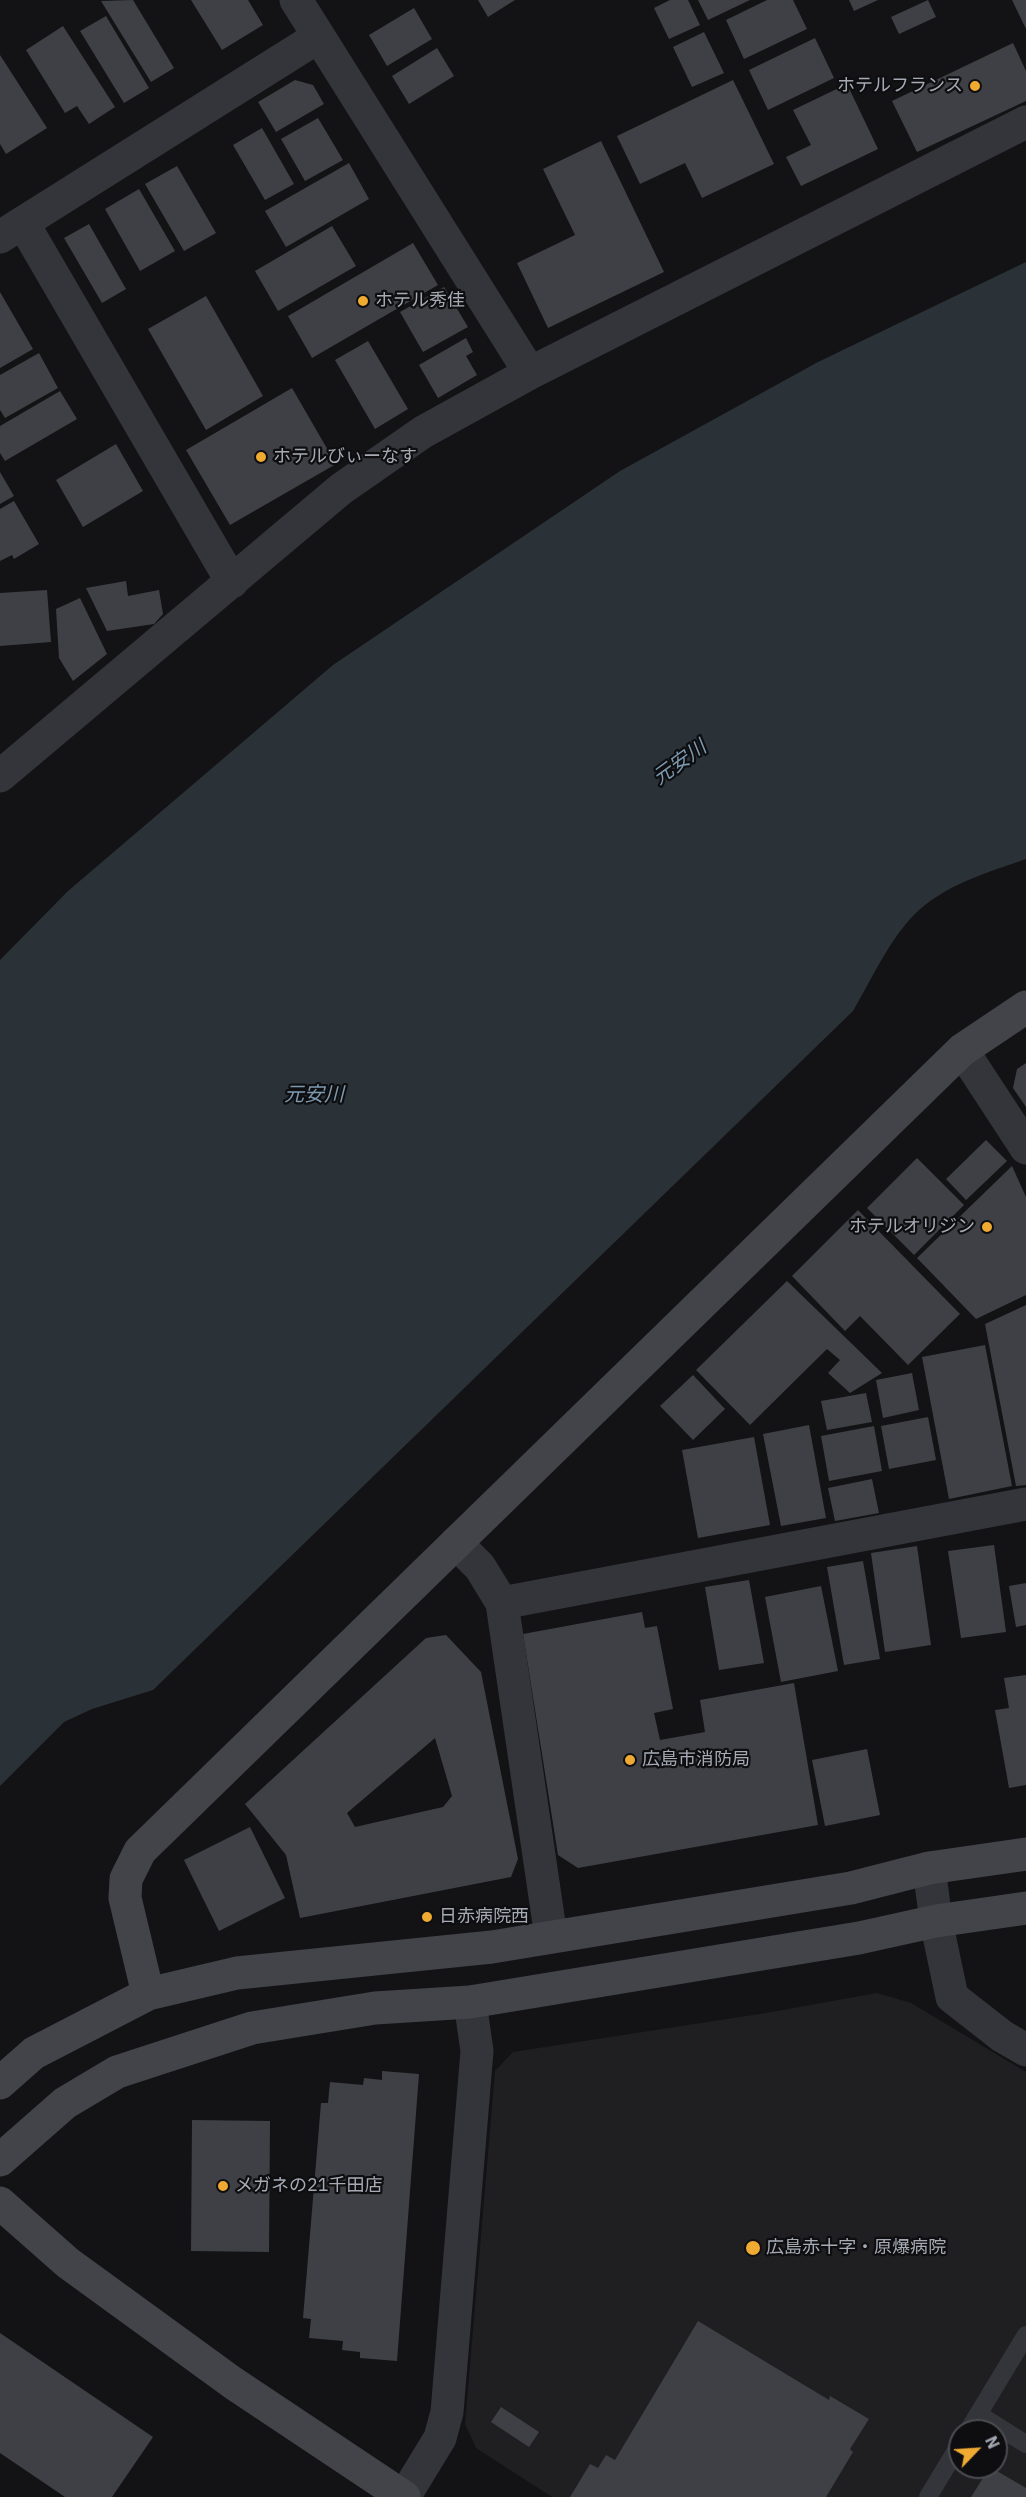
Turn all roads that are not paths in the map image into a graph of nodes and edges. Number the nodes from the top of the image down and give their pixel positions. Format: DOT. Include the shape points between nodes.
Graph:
graph roads {
  1 [pos="296,0"];
  2 [pos="318,37"];
  3 [pos="1026,122"];
  4 [pos="12,230"];
  5 [pos="530,373"];
  6 [pos="232,582"];
  7 [pos="0,776"];
  8 [pos="1026,1007"];
  9 [pos="962,1050"];
  10 [pos="1026,1148"];
  11 [pos="1026,1504"];
  12 [pos="456,1543"];
  13 [pos="502,1604"];
  14 [pos="1026,1854"];
  15 [pos="929,1868"];
  16 [pos="1026,1908"];
  17 [pos="936,1921"];
  18 [pos="551,1937"];
  19 [pos="148,1994"];
  20 [pos="470,2002"];
  21 [pos="1026,2050"];
  22 [pos="0,2083"];
  23 [pos="0,2160"];
  24 [pos="0,2203"];
  25 [pos="1026,2335"];
  26 [pos="978,2414"];
  27 [pos="975,2419"];
  28 [pos="1026,2444"];
  29 [pos="948,2464"];
  30 [pos="404,2497"];
  31 [pos="928,2497"];
  1 -- 2 [label="street"];
  2 -- 4 [label="street"];
  2 -- 5 [label="street"];
  3 -- 5 [label="street"];
  4 -- 6 [label="street"];
  5 -- 6 [label="street" via="423,432 359,476"];
  6 -- 7 [label="street"];
  8 -- 9 [label="street"];
  9 -- 10 [label="street"];
  9 -- 12 [label="street"];
  11 -- 13 [label="street"];
  12 -- 13 [label="street" via="480,1567"];
  12 -- 19 [label="street" via="140,1851 126,1879 125,1898"];
  13 -- 18 [label="street"];
  14 -- 15 [label="street"];
  15 -- 17 [label="street"];
  15 -- 18 [label="street" via="851,1888"];
  16 -- 17 [label="street"];
  17 -- 20 [label="street" via="859,1938"];
  17 -- 21 [label="street" via="952,1997"];
  18 -- 19 [label="street" via="492,1947 237,1973"];
  19 -- 22 [label="street" via="34,2053"];
  20 -- 23 [label="street" via="375,2008 252,2028 117,2072 65,2103"];
  20 -- 30 [label="street" via="477,2051 447,2412 440,2438"];
  24 -- 30 [label="street" via="68,2263 233,2383"];
  25 -- 26 [label="lane"];
  26 -- 27 [label="lane"];
  26 -- 28 [label="lane"];
  29 -- 31 [label="lane"];
}
